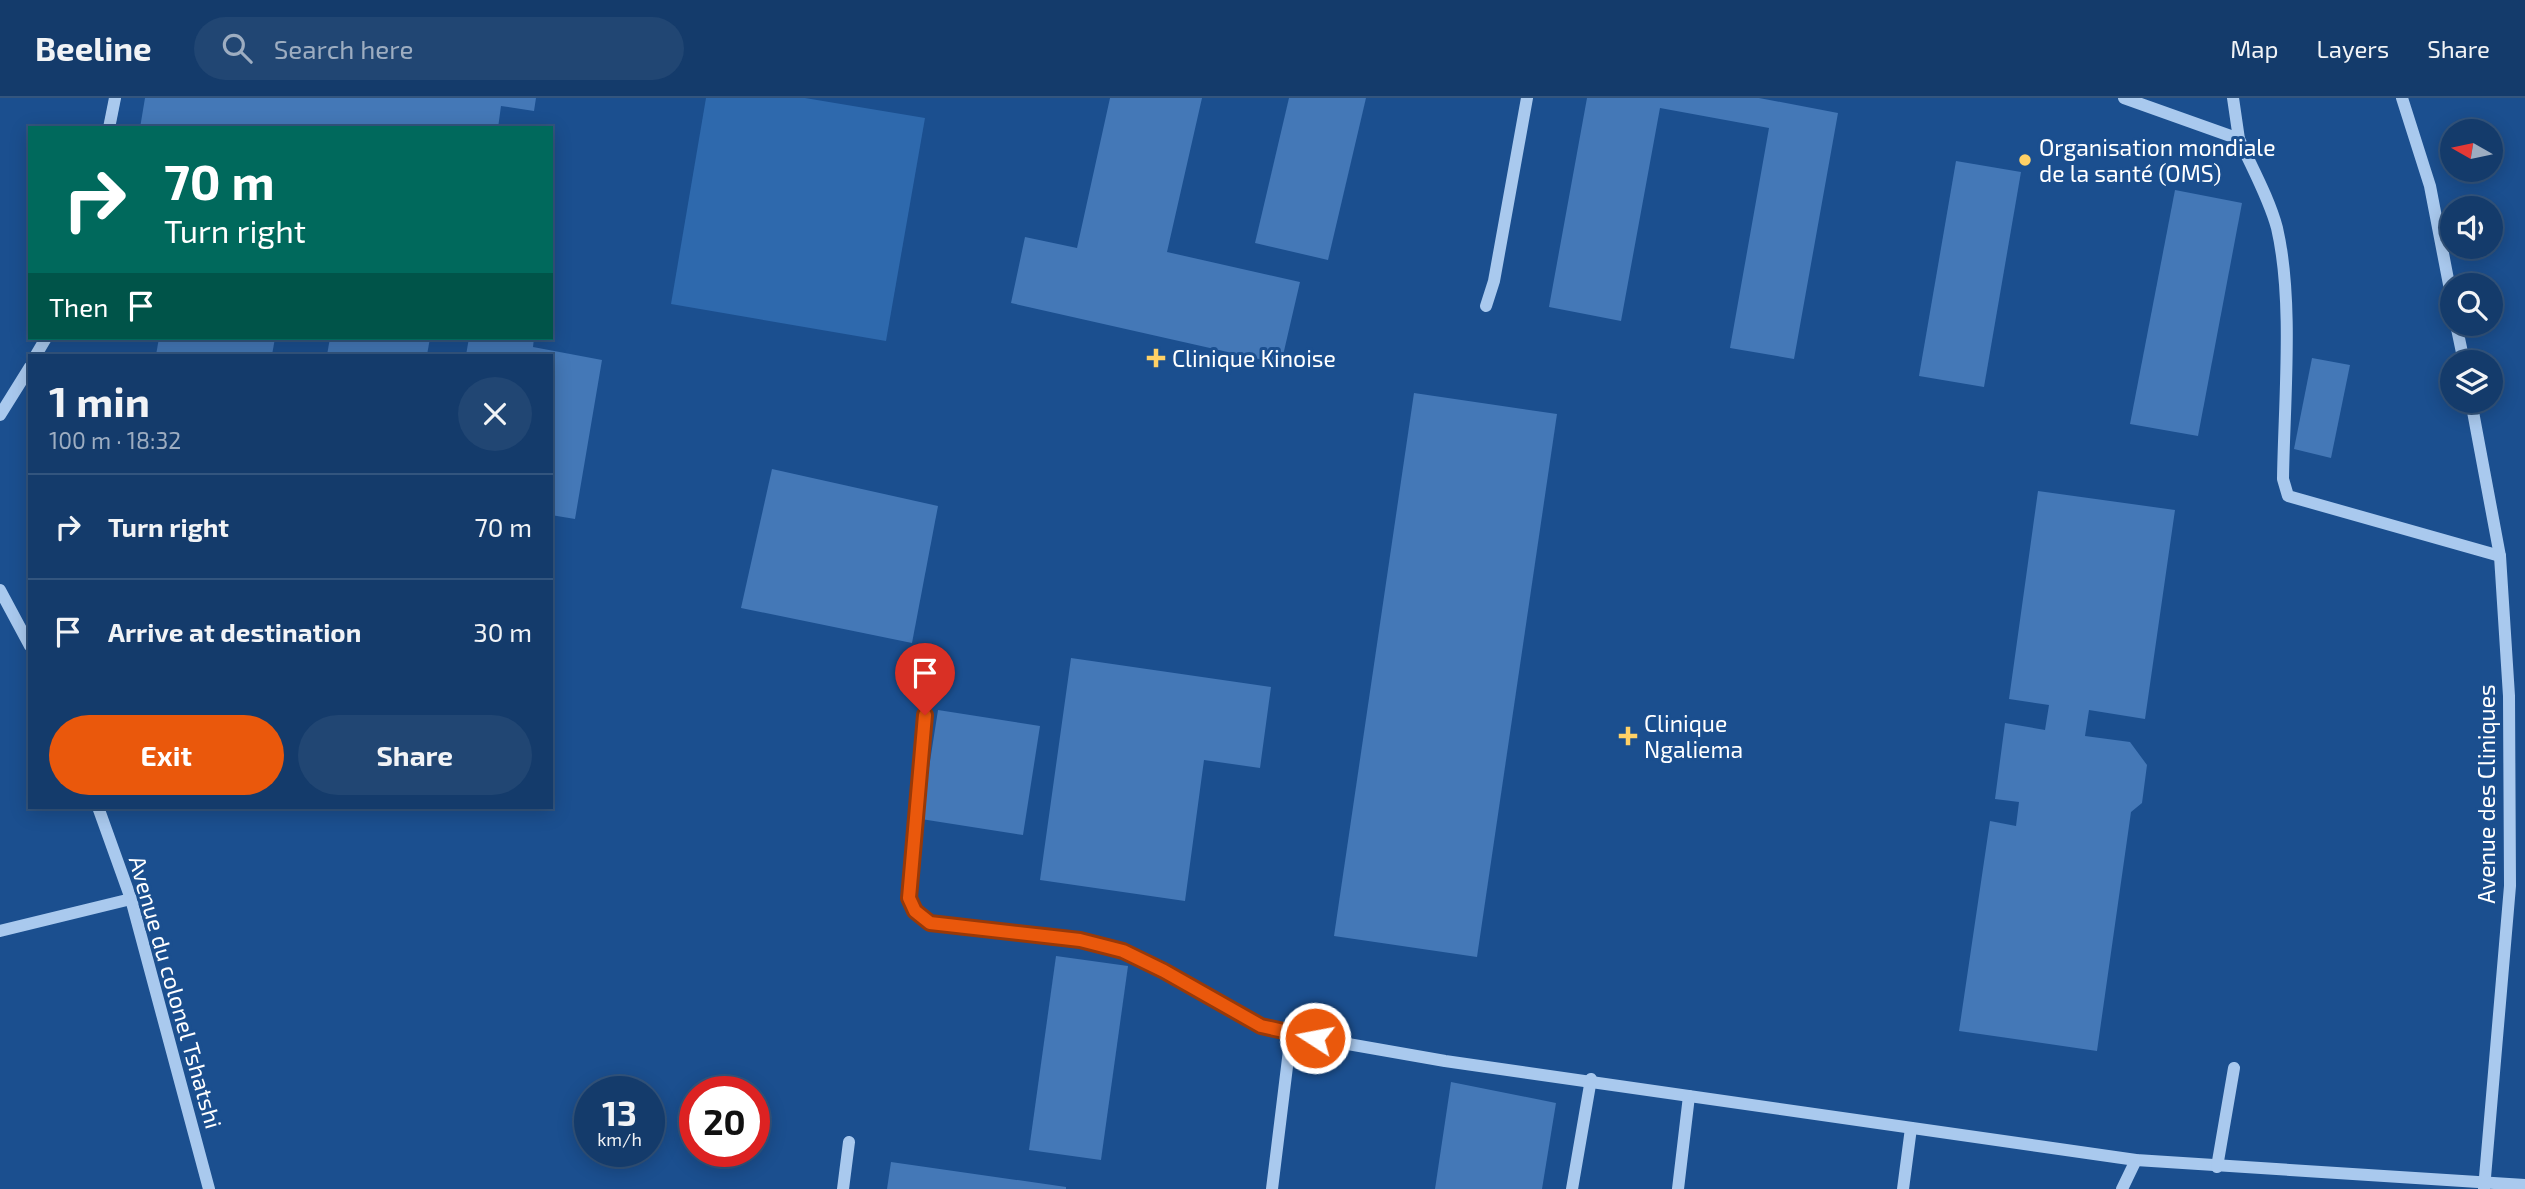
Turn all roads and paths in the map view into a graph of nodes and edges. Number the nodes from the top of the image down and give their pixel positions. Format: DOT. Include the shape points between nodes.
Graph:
graph roads {
  1 [pos="115,98"];
  2 [pos="1527,98"];
  3 [pos="2124,98"];
  4 [pos="2233,98"];
  5 [pos="2402,98"];
  6 [pos="109,126"];
  7 [pos="2239,139"];
  8 [pos="2447,273"];
  9 [pos="1486,306"];
  10 [pos="28,369"];
  11 [pos="2473,413"];
  12 [pos="0,415"];
  13 [pos="2500,556"];
  14 [pos="0,590"];
  15 [pos="28,642"];
  16 [pos="925,715"];
  17 [pos="99,809"];
  18 [pos="131,899"];
  19 [pos="0,931"];
  20 [pos="1291,1034"];
  21 [pos="2234,1068"];
  22 [pos="1591,1079"];
  23 [pos="1689,1096"];
  24 [pos="1911,1128"];
  25 [pos="849,1142"];
  26 [pos="2136,1160"];
  27 [pos="2217,1167"];
  28 [pos="2485,1185"];
  29 [pos="2525,1185"];
  30 [pos="209,1189"];
  31 [pos="842,1189"];
  32 [pos="1272,1189"];
  33 [pos="1572,1189"];
  34 [pos="1678,1189"];
  35 [pos="1903,1189"];
  36 [pos="2122,1189"];
  1 -- 6 [label="street"];
  2 -- 9 [label="street"];
  3 -- 7 [label="street"];
  4 -- 7 [label="street"];
  5 -- 8 [label="street" via="2430,186"];
  7 -- 13 [label="street" via="2276,226 2285,274 2283,479 2288,496"];
  10 -- 12 [label="street"];
  11 -- 13 [label="street, Avenue des Cliniques"];
  13 -- 28 [label="street, Avenue des Cliniques" via="2508,696 2510,886"];
  14 -- 15 [label="street"];
  16 -- 20 [label="street" via="909,898 915,911 940,925 1080,940 1123,951 1261,1026"];
  17 -- 18 [label="street, Avenue du colonel Tshatshi"];
  18 -- 19 [label="street"];
  18 -- 30 [label="street, Avenue du colonel Tshatshi"];
  20 -- 22 [label="street"];
  20 -- 32 [label="street"];
  21 -- 27 [label="street"];
  22 -- 23 [label="street"];
  22 -- 33 [label="street"];
  23 -- 24 [label="street"];
  23 -- 34 [label="street"];
  24 -- 26 [label="street"];
  24 -- 35 [label="street"];
  25 -- 31 [label="street"];
  26 -- 27 [label="street"];
  26 -- 36 [label="street"];
  27 -- 28 [label="street"];
  28 -- 29 [label="street"];
}
